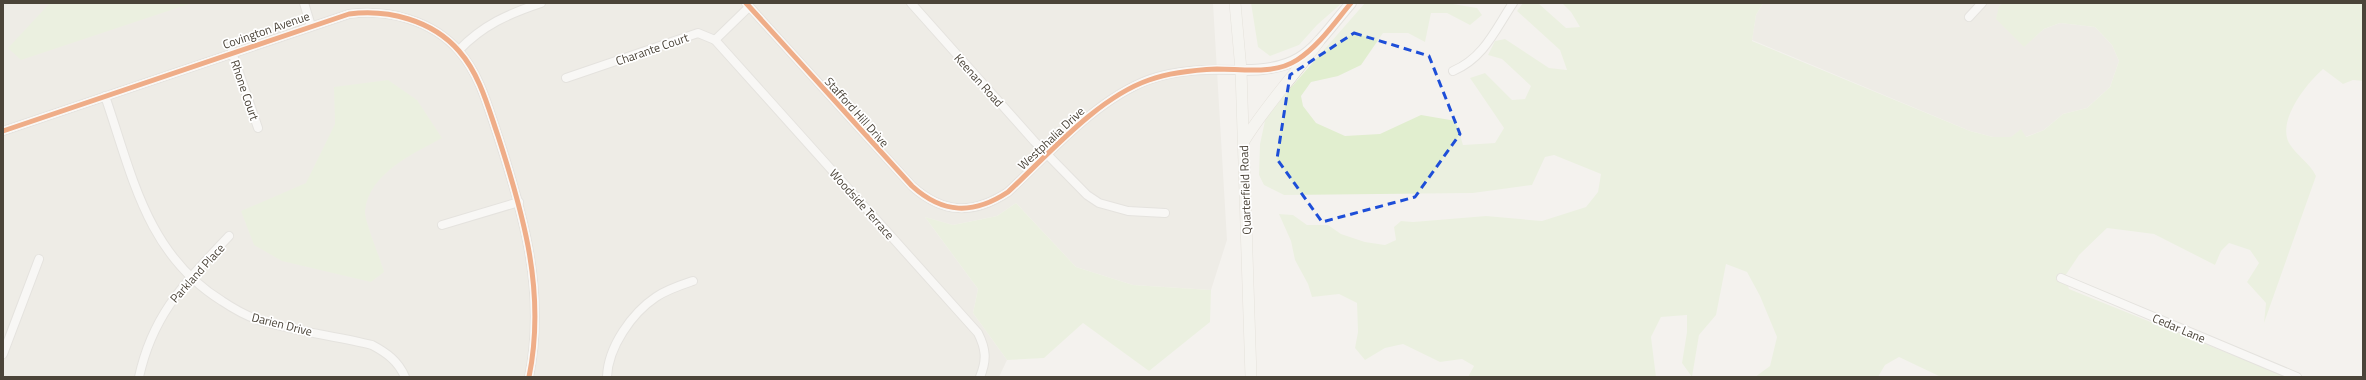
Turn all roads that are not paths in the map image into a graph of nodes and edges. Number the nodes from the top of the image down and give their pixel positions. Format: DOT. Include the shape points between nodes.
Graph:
graph roads {
  1 [pos="304,3"];
  2 [pos="541,3"];
  3 [pos="911,3"];
  4 [pos="1235,3"];
  5 [pos="1351,3"];
  6 [pos="1513,3"];
  7 [pos="1982,3"];
  8 [pos="747,5"];
  9 [pos="1969,18"];
  10 [pos="311,26"];
  11 [pos="715,40"];
  12 [pos="1319,41"];
  13 [pos="459,50"];
  14 [pos="232,52"];
  15 [pos="1242,70"];
  16 [pos="1453,72"];
  17 [pos="566,78"];
  18 [pos="105,96"];
  19 [pos="258,128"];
  20 [pos="3,130"];
  21 [pos="1243,142"];
  22 [pos="1048,155"];
  23 [pos="519,202"];
  24 [pos="970,208"];
  25 [pos="1165,213"];
  26 [pos="442,225"];
  27 [pos="229,236"];
  28 [pos="38,259"];
  29 [pos="191,278"];
  30 [pos="2060,278"];
  31 [pos="693,280"];
  32 [pos="3,354"];
  33 [pos="139,377"];
  34 [pos="405,377"];
  35 [pos="529,377"];
  36 [pos="607,377"];
  37 [pos="980,377"];
  38 [pos="1251,377"];
  39 [pos="2297,377"];
  1 -- 10 [label="street"];
  2 -- 13 [label="street" via="496,20 481,29"];
  3 -- 22 [label="street, Keenan Road"];
  4 -- 15 [label="main road, Quarterfield Road"];
  5 -- 12 [label="street"];
  6 -- 16 [label="street" via="1479,56"];
  7 -- 9 [label="street"];
  8 -- 11 [label="street"];
  8 -- 24 [label="street, Stafford Hill Drive" via="912,186 939,204"];
  10 -- 13 [label="street, Covington Avenue" via="349,14 383,13 415,21"];
  10 -- 14 [label="street, Covington Avenue"];
  11 -- 17 [label="street, Charante Court" via="698,33"];
  11 -- 37 [label="street, Woodside Terrace" via="978,333 986,354"];
  12 -- 15 [label="street" via="1296,61 1282,66"];
  12 -- 21 [label="main road" via="1261,114"];
  13 -- 23 [label="street, Covington Avenue" via="478,80"];
  14 -- 18 [label="street, Covington Avenue"];
  14 -- 19 [label="street, Rhone Court"];
  15 -- 21 [label="main road, Quarterfield Road"];
  15 -- 22 [label="street, Westphalia Drive" via="1186,71 1142,82 1108,100"];
  18 -- 20 [label="street, Covington Avenue"];
  18 -- 29 [label="street, Darien Drive" via="148,218 169,254"];
  21 -- 38 [label="main road, Quarterfield Road"];
  22 -- 24 [label="street, Westphalia Drive" via="995,201"];
  22 -- 25 [label="street, Keenan Road" via="1075,184 1099,203 1128,211"];
  23 -- 26 [label="street"];
  23 -- 35 [label="street, Covington Avenue" via="530,246 534,292 533,348"];
  27 -- 29 [label="street, Parkland Place"];
  28 -- 32 [label="street"];
  29 -- 33 [label="street, Parkland Place" via="168,305 157,324 148,344"];
  29 -- 34 [label="street, Darien Drive" via="230,306 262,321 372,345 396,361"];
  30 -- 39 [label="street, Cedar Lane"];
  31 -- 36 [label="street" via="656,297 637,314 621,334 613,351"];
}
